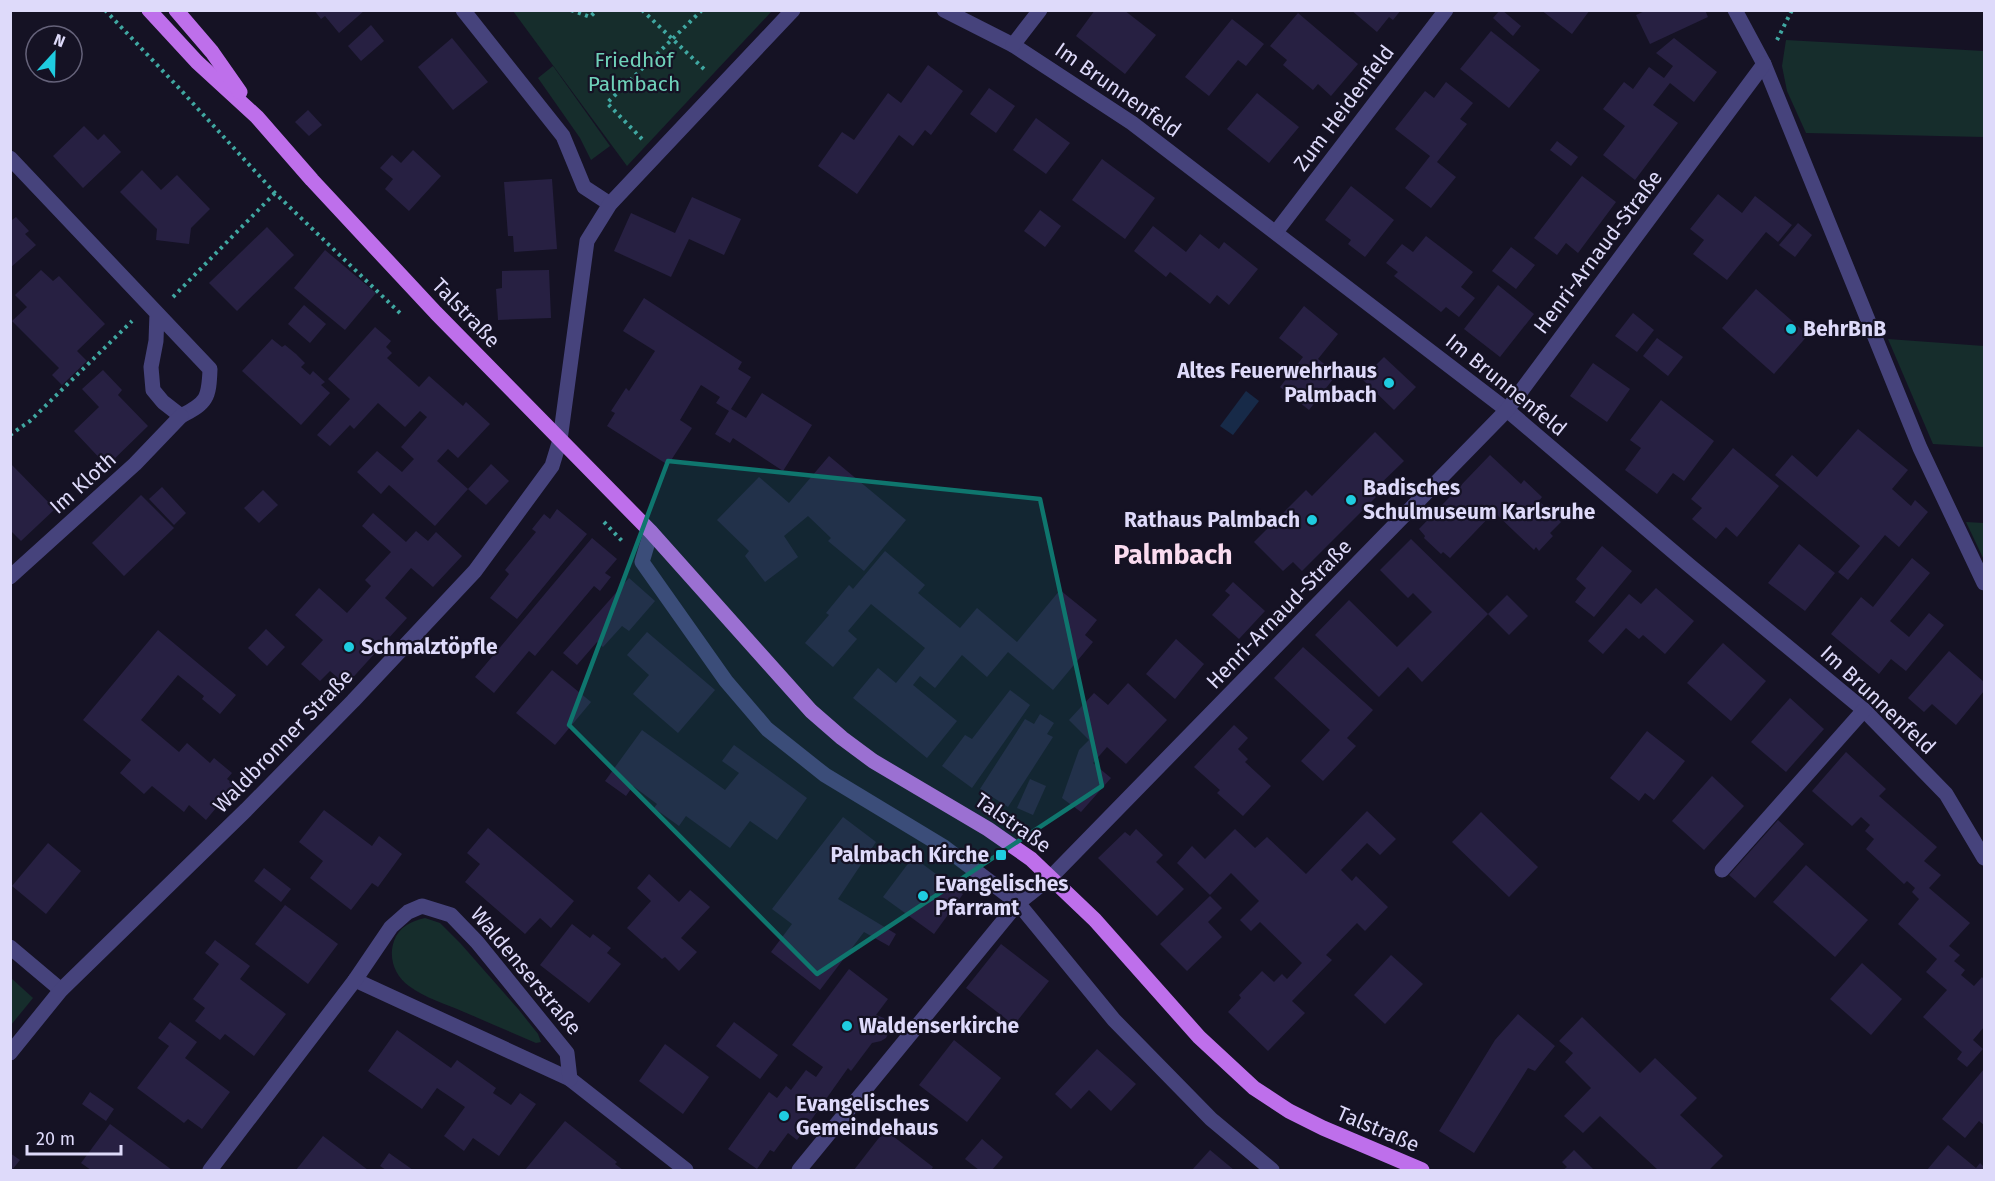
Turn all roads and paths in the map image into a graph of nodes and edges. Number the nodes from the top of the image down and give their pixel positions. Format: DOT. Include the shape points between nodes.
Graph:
graph roads {
  1 [pos="105,10"];
  2 [pos="149,10"];
  3 [pos="176,10"];
  4 [pos="463,10"];
  5 [pos="571,10"];
  6 [pos="597,10"];
  7 [pos="642,10"];
  8 [pos="702,10"];
  9 [pos="793,10"];
  10 [pos="944,10"];
  11 [pos="1040,10"];
  12 [pos="1446,10"];
  13 [pos="1735,10"];
  14 [pos="673,39"];
  15 [pos="1013,45"];
  16 [pos="1764,64"];
  17 [pos="722,87"];
  18 [pos="257,117"];
  19 [pos="641,138"];
  20 [pos="10,158"];
  21 [pos="275,193"];
  22 [pos="610,204"];
  23 [pos="1276,232"];
  24 [pos="153,309"];
  25 [pos="406,319"];
  26 [pos="1507,410"];
  27 [pos="181,416"];
  28 [pos="10,435"];
  29 [pos="560,440"];
  30 [pos="651,532"];
  31 [pos="10,577"];
  32 [pos="1984,583"];
  33 [pos="1864,710"];
  34 [pos="1984,858"];
  35 [pos="1722,870"];
  36 [pos="1051,877"];
  37 [pos="1018,903"];
  38 [pos="10,946"];
  39 [pos="355,980"];
  40 [pos="61,990"];
  41 [pos="10,1053"];
  42 [pos="570,1079"];
  43 [pos="210,1170"];
  44 [pos="686,1170"];
  45 [pos="799,1170"];
  46 [pos="1272,1170"];
  47 [pos="1422,1170"];
  1 -- 21 [label="path"];
  2 -- 18 [label="main road, Talstraße" via="197,62"];
  3 -- 18 [label="main road, Talstraße" via="212,52"];
  4 -- 22 [label="street" via="563,136 584,187"];
  5 -- 6 [label="path" via="590,17"];
  7 -- 14 [label="path"];
  8 -- 14 [label="path"];
  9 -- 17 [label="street, Waldbronner Straße"];
  10 -- 15 [label="street, Im Brunnenfeld"];
  11 -- 15 [label="street"];
  12 -- 23 [label="street, Zum Heidenfeld"];
  13 -- 16 [label="street"];
  14 -- 17 [label="path"];
  14 -- 19 [label="path" via="607,103"];
  15 -- 23 [label="street, Im Brunnenfeld" via="1132,123"];
  16 -- 26 [label="street, Henri-Arnaud-Straße"];
  16 -- 32 [label="street" via="1920,448"];
  17 -- 22 [label="street, Waldbronner Straße"];
  18 -- 29 [label="main road, Talstraße" via="436,313"];
  20 -- 24 [label="street, Im Kloth"];
  21 -- 24 [label="path"];
  21 -- 25 [label="path"];
  22 -- 29 [label="street, Waldbronner Straße" via="587,241"];
  23 -- 26 [label="street, Im Brunnenfeld"];
  24 -- 27 [label="street" via="153,390"];
  24 -- 27 [label="street, Im Kloth" via="210,369 209,390 200,407"];
  24 -- 28 [label="path"];
  26 -- 33 [label="street, Im Brunnenfeld"];
  26 -- 36 [label="street, Henri-Arnaud-Straße"];
  27 -- 31 [label="street, Im Kloth" via="135,464"];
  29 -- 30 [label="main road, Talstraße"];
  29 -- 40 [label="street, Waldbronner Straße" via="552,466 475,571 246,810"];
  30 -- 36 [label="main road, Talstraße" via="781,680 826,724 873,761 988,828"];
  30 -- 37 [label="street" via="642,562 726,681 767,729 825,775 944,847"];
  33 -- 34 [label="street, Im Brunnenfeld" via="1946,794"];
  33 -- 35 [label="street"];
  36 -- 37 [label="street, Henri-Arnaud-Straße"];
  36 -- 47 [label="main road, Talstraße" via="1095,920 1199,1037 1254,1088 1323,1128"];
  37 -- 45 [label="street, Henri-Arnaud-Straße"];
  37 -- 46 [label="street" via="1114,1020 1211,1119"];
  38 -- 40 [label="street"];
  39 -- 42 [label="street"];
  39 -- 42 [label="street, Waldenserstraße" via="391,927 408,912 422,906 451,915 567,1053"];
  39 -- 43 [label="street, Waldenserstraße"];
  40 -- 41 [label="street, Waldbronner Straße"];
  42 -- 44 [label="street"];
}
